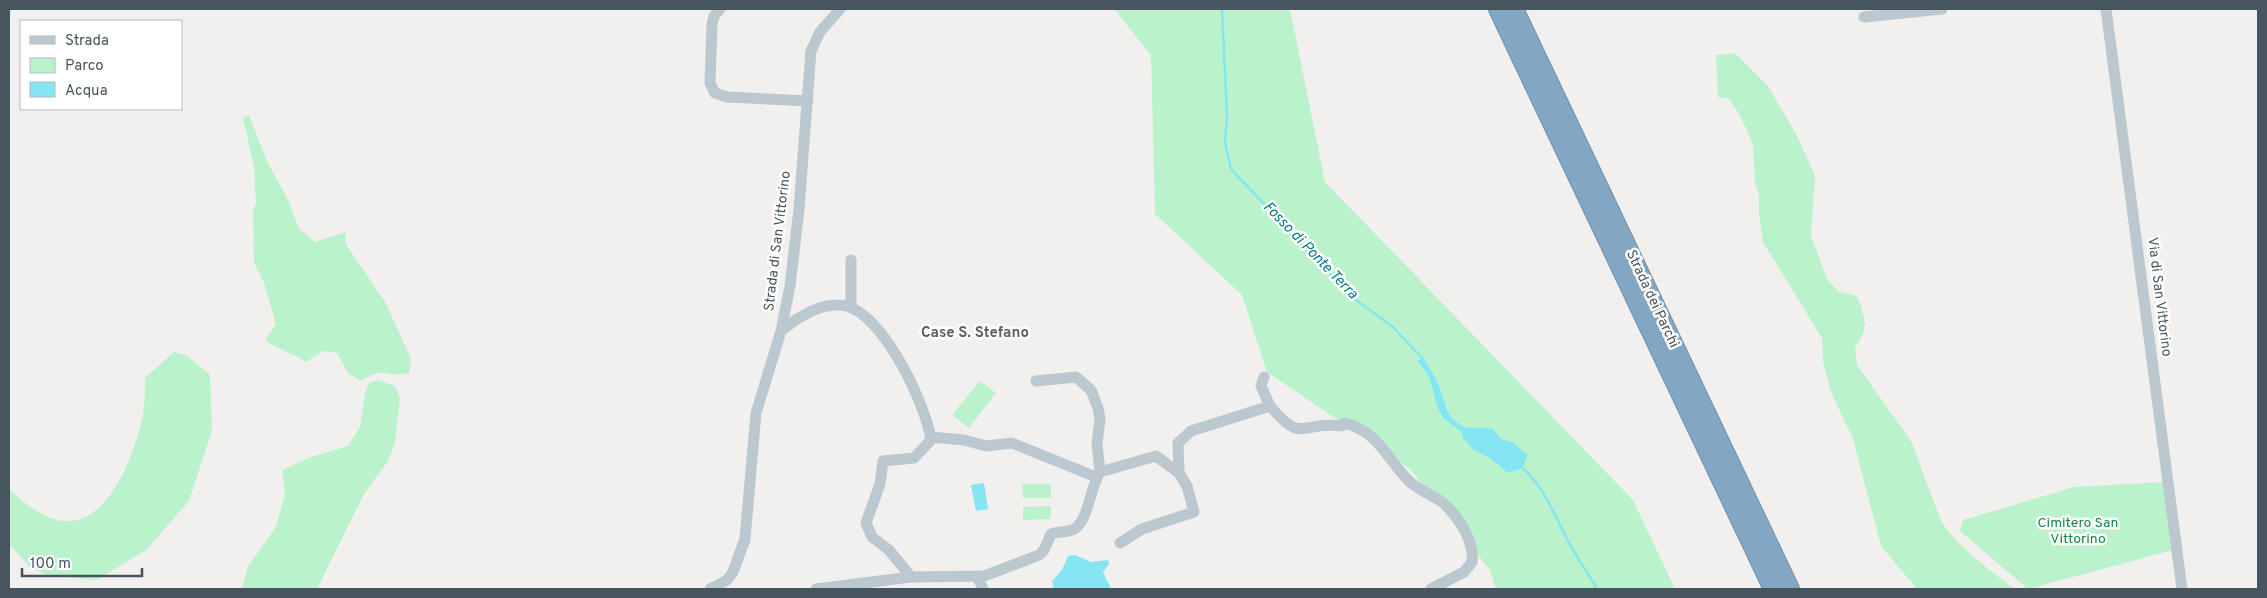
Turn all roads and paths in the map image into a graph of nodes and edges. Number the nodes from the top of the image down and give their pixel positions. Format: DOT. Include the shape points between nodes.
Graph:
graph roads {
  1 [pos="720,9"];
  2 [pos="840,9"];
  3 [pos="1498,9"];
  4 [pos="1514,9"];
  5 [pos="1942,9"];
  6 [pos="2106,9"];
  7 [pos="1864,17"];
  8 [pos="808,101"];
  9 [pos="851,260"];
  10 [pos="852,308"];
  11 [pos="781,331"];
  12 [pos="1264,377"];
  13 [pos="1036,381"];
  14 [pos="1270,406"];
  15 [pos="930,437"];
  16 [pos="1179,473"];
  17 [pos="1098,475"];
  18 [pos="1120,543"];
  19 [pos="977,576"];
  20 [pos="911,577"];
  21 [pos="710,589"];
  22 [pos="816,589"];
  23 [pos="983,589"];
  24 [pos="1431,589"];
  25 [pos="1772,589"];
  26 [pos="1790,589"];
  27 [pos="2182,589"];
  1 -- 8 [label="street" via="712,25 710,83 715,93 727,97"];
  2 -- 8 [label="street, Strada di San Vittorino" via="814,42"];
  3 -- 25 [label="highway, Strada dei Parchi"];
  4 -- 26 [label="highway, Strada dei Parchi"];
  5 -- 7 [label="street"];
  6 -- 27 [label="street, Via di San Vittorino"];
  8 -- 11 [label="street, Strada di San Vittorino" via="798,221"];
  9 -- 10 [label="street"];
  10 -- 11 [label="street" via="836,305 815,310"];
  10 -- 15 [label="street" via="876,328 913,384"];
  11 -- 21 [label="street, Strada di San Vittorino" via="756,413 741,554 730,576"];
  12 -- 14 [label="street" via="1262,391"];
  13 -- 17 [label="street" via="1076,377 1091,390 1100,416 1096,441"];
  14 -- 16 [label="street" via="1191,430 1178,443"];
  14 -- 24 [label="street" via="1295,429 1327,423 1341,426 1345,423 1363,430 1384,448 1412,484 1437,498 1450,510 1470,542 1472,562 1464,572"];
  15 -- 17 [label="street" via="986,446 1012,443"];
  15 -- 20 [label="street" via="929,444 914,458 883,461 880,484 866,523 872,537 889,550"];
  16 -- 17 [label="street" via="1156,456"];
  16 -- 18 [label="street" via="1193,502 1194,512 1142,529"];
  17 -- 19 [label="street" via="1084,517 1078,525 1072,530 1051,534 1038,555"];
  19 -- 20 [label="street"];
  19 -- 23 [label="street"];
  20 -- 22 [label="street"];
}
